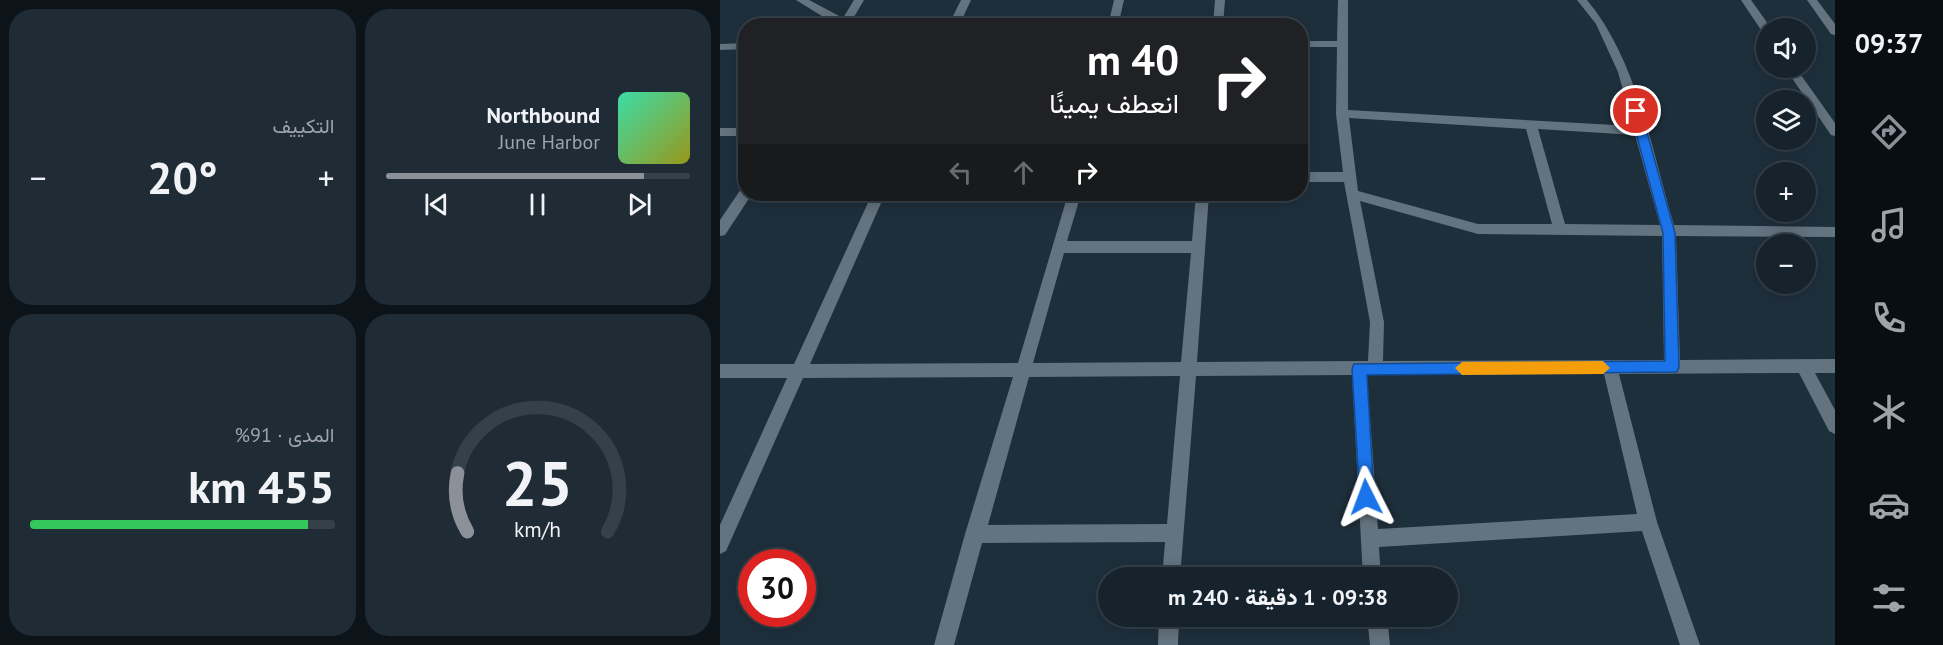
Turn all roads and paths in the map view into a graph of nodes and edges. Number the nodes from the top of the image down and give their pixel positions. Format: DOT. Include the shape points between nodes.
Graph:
graph roads {
  1 [pos="801,0"];
  2 [pos="859,0"];
  3 [pos="966,0"];
  4 [pos="1119,0"];
  5 [pos="1220,0"];
  6 [pos="1343,0"];
  7 [pos="1582,0"];
  8 [pos="1746,0"];
  9 [pos="1812,0"];
  10 [pos="835,18"];
  11 [pos="849,18"];
  12 [pos="957,18"];
  13 [pos="1115,18"];
  14 [pos="1219,18"];
  15 [pos="1758,18"];
  16 [pos="1835,32"];
  17 [pos="1308,44"];
  18 [pos="1342,44"];
  19 [pos="738,46"];
  20 [pos="720,47"];
  21 [pos="1798,78"];
  22 [pos="1342,114"];
  23 [pos="1531,125"];
  24 [pos="1834,128"];
  25 [pos="1641,131"];
  26 [pos="720,132"];
  27 [pos="738,132"];
  28 [pos="1308,177"];
  29 [pos="1350,177"];
  30 [pos="1352,194"];
  31 [pos="740,201"];
  32 [pos="875,201"];
  33 [pos="1072,201"];
  34 [pos="1202,201"];
  35 [pos="1560,230"];
  36 [pos="720,231"];
  37 [pos="1835,232"];
  38 [pos="1669,233"];
  39 [pos="1059,247"];
  40 [pos="1198,247"];
  41 [pos="1835,366"];
  42 [pos="1672,367"];
  43 [pos="1804,367"];
  44 [pos="1188,368"];
  45 [pos="1610,368"];
  46 [pos="1024,369"];
  47 [pos="1367,369"];
  48 [pos="720,371"];
  49 [pos="799,371"];
  50 [pos="1835,426"];
  51 [pos="1648,522"];
  52 [pos="1173,533"];
  53 [pos="974,534"];
  54 [pos="1368,539"];
  55 [pos="720,545"];
  56 [pos="1171,567"];
  57 [pos="1371,567"];
  58 [pos="1169,627"];
  59 [pos="1378,627"];
  60 [pos="944,645"];
  61 [pos="1168,645"];
  62 [pos="1380,645"];
  63 [pos="1690,645"];
  1 -- 10 [label="street"];
  2 -- 11 [label="street"];
  3 -- 12 [label="street"];
  4 -- 13 [label="street"];
  5 -- 14 [label="street"];
  6 -- 18 [label="street"];
  7 -- 25 [label="street" via="1601,23 1624,72"];
  8 -- 15 [label="street"];
  9 -- 16 [label="street"];
  17 -- 18 [label="street"];
  18 -- 22 [label="street"];
  19 -- 20 [label="street"];
  21 -- 24 [label="street"];
  22 -- 23 [label="street"];
  22 -- 29 [label="street"];
  23 -- 25 [label="street"];
  23 -- 35 [label="street"];
  25 -- 38 [label="street"];
  26 -- 27 [label="street"];
  28 -- 29 [label="street"];
  29 -- 30 [label="street"];
  30 -- 35 [label="street" via="1478,229"];
  30 -- 47 [label="street" via="1377,322"];
  31 -- 36 [label="street"];
  32 -- 49 [label="street"];
  33 -- 39 [label="street"];
  34 -- 40 [label="street"];
  35 -- 38 [label="street"];
  37 -- 38 [label="street"];
  38 -- 42 [label="street"];
  39 -- 40 [label="street"];
  39 -- 46 [label="street"];
  40 -- 44 [label="street"];
  41 -- 43 [label="street"];
  42 -- 43 [label="street"];
  42 -- 45 [label="street"];
  43 -- 50 [label="street"];
  44 -- 46 [label="street"];
  44 -- 47 [label="street"];
  44 -- 52 [label="street"];
  45 -- 47 [label="street"];
  45 -- 51 [label="street"];
  46 -- 49 [label="street"];
  46 -- 53 [label="street"];
  47 -- 54 [label="street"];
  48 -- 49 [label="street"];
  49 -- 55 [label="street"];
  51 -- 54 [label="street"];
  51 -- 63 [label="street"];
  52 -- 53 [label="street"];
  52 -- 56 [label="street"];
  53 -- 60 [label="street"];
  54 -- 57 [label="street"];
  58 -- 61 [label="street"];
  59 -- 62 [label="street"];
}
